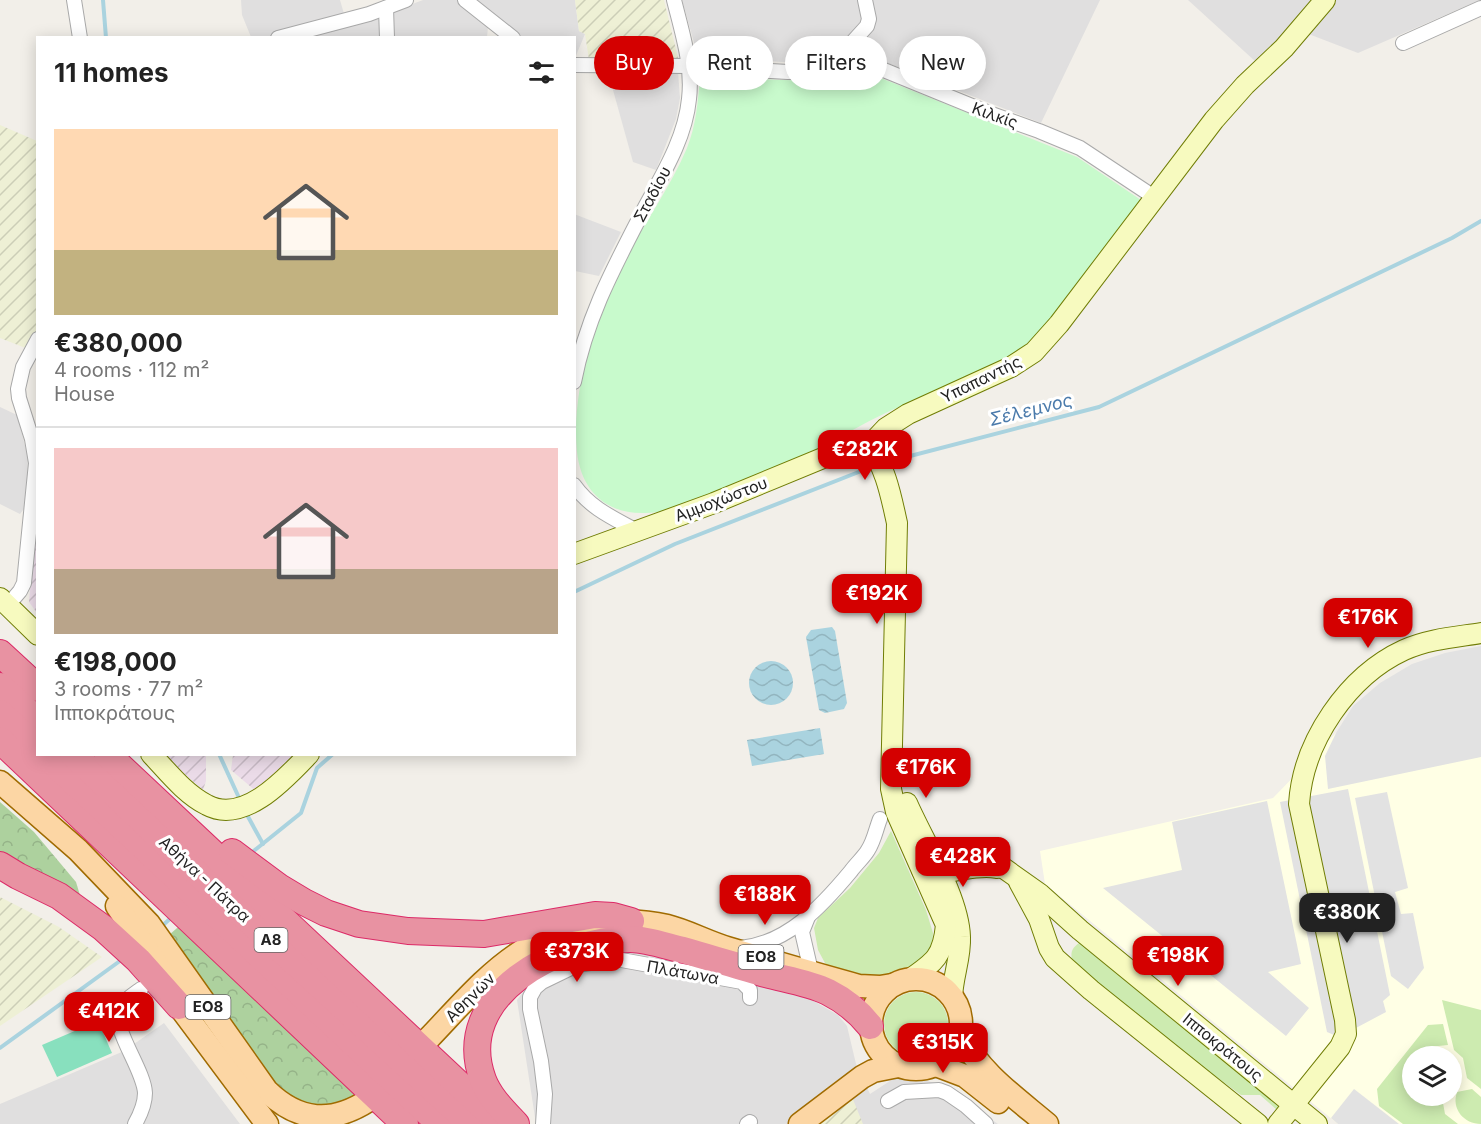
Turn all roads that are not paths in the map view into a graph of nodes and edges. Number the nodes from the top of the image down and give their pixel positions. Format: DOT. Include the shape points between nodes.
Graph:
graph roads {
  1 [pos="74,0"];
  2 [pos="406,0"];
  3 [pos="465,0"];
  4 [pos="674,0"];
  5 [pos="865,0"];
  6 [pos="1325,0"];
  7 [pos="386,8"];
  8 [pos="1481,8"];
  9 [pos="80,36"];
  10 [pos="285,36"];
  11 [pos="387,36"];
  12 [pos="510,36"];
  13 [pos="858,36"];
  14 [pos="1403,43"];
  15 [pos="686,57"];
  16 [pos="576,64"];
  17 [pos="686,66"];
  18 [pos="887,71"];
  19 [pos="690,90"];
  20 [pos="1154,197"];
  21 [pos="36,343"];
  22 [pos="576,374"];
  23 [pos="872,451"];
  24 [pos="36,463"];
  25 [pos="36,463"];
  26 [pos="576,487"];
  27 [pos="637,531"];
  28 [pos="576,554"];
  29 [pos="4,602"];
  30 [pos="36,633"];
  31 [pos="1481,633"];
  32 [pos="0,653"];
  33 [pos="0,686"];
  34 [pos="36,686"];
  35 [pos="0,713"];
  36 [pos="36,719"];
  37 [pos="0,740"];
  38 [pos="36,746"];
  39 [pos="46,756"];
  40 [pos="75,756"];
  41 [pos="109,756"];
  42 [pos="154,756"];
  43 [pos="307,756"];
  44 [pos="0,782"];
  45 [pos="137,783"];
  46 [pos="880,819"];
  47 [pos="78,850"];
  48 [pos="0,865"];
  49 [pos="932,867"];
  50 [pos="980,867"];
  51 [pos="1011,874"];
  52 [pos="956,914"];
  53 [pos="808,915"];
  54 [pos="631,921"];
  55 [pos="726,948"];
  56 [pos="811,971"];
  57 [pos="901,982"];
  58 [pos="141,989"];
  59 [pos="952,997"];
  60 [pos="750,998"];
  61 [pos="179,1006"];
  62 [pos="870,1026"];
  63 [pos="960,1034"];
  64 [pos="429,1038"];
  65 [pos="936,1065"];
  66 [pos="898,1066"];
  67 [pos="888,1101"];
  68 [pos="1294,1105"];
  69 [pos="135,1124"];
  70 [pos="267,1124"];
  71 [pos="353,1124"];
  72 [pos="405,1124"];
  73 [pos="440,1124"];
  74 [pos="471,1124"];
  75 [pos="502,1124"];
  76 [pos="516,1124"];
  77 [pos="543,1124"];
  78 [pos="800,1124"];
  79 [pos="986,1124"];
  80 [pos="1024,1124"];
  81 [pos="1047,1124"];
  82 [pos="1258,1124"];
  83 [pos="1278,1124"];
  84 [pos="1317,1124"];
  1 -- 9 [label="street"];
  2 -- 7 [label="street"];
  3 -- 12 [label="street"];
  4 -- 15 [label="street, Σταδίου"];
  5 -- 13 [label="street" via="867,26"];
  6 -- 20 [label="street, Υπαπαντής" via="1228,104"];
  7 -- 10 [label="street"];
  7 -- 11 [label="street"];
  8 -- 14 [label="street"];
  16 -- 17 [label="street, Κιλκίς"];
  18 -- 20 [label="street, Κιλκίς" via="1080,148"];
  19 -- 22 [label="street, Σταδίου" via="678,144 594,309"];
  20 -- 23 [label="street, Υπαπαντής" via="1034,352 1011,367 908,414 886,428"];
  21 -- 25 [label="street" via="23,367 18,389"];
  23 -- 27 [label="street, Αμμοχώστου" via="852,446"];
  23 -- 49 [label="street" via="897,523 891,789 896,812"];
  24 -- 29 [label="street" via="24,583 20,591"];
  26 -- 27 [label="street" via="597,509"];
  27 -- 28 [label="street, Αμμοχώστου"];
  29 -- 30 [label="street"];
  31 -- 68 [label="street" via="1429,642 1377,666 1358,681 1328,718 1314,748 1299,804 1346,1034"];
  32 -- 34 [label="highway"];
  33 -- 36 [label="highway"];
  35 -- 38 [label="highway"];
  37 -- 72 [label="highway"];
  39 -- 73 [label="highway, Αθήνα - Πάτρα / Α8"];
  40 -- 74 [label="highway, Αθήνα - Πάτρα / Α8"];
  41 -- 45 [label="highway"];
  42 -- 43 [label="street" via="200,801 228,809 251,804"];
  44 -- 47 [label="main road, ΕΟ8"];
  45 -- 54 [label="highway" via="279,887 326,913 359,924 408,931 483,934 595,915"];
  45 -- 75 [label="highway"];
  46 -- 53 [label="street" via="868,850"];
  47 -- 61 [label="main road, ΕΟ8" via="164,975"];
  47 -- 71 [label="main road, ΕΟ8" via="149,924 279,1102 300,1113 324,1117 356,1109 369,1100"];
  48 -- 61 [label="highway" via="59,896 103,928"];
  49 -- 50 [label="street, Ιπποκράτους"];
  49 -- 51 [label="street, Ιπποκράτους" via="948,853 967,853 988,857"];
  49 -- 52 [label="street"];
  49 -- 57 [label="street" via="946,925 944,944 934,961"];
  50 -- 51 [label="street, Ιπποκράτους" via="993,866"];
  50 -- 52 [label="street" via="967,878"];
  51 -- 68 [label="street, Ιπποκράτους"];
  51 -- 82 [label="street" via="1039,919 1055,958"];
  52 -- 59 [label="street" via="960,951"];
  53 -- 55 [label="street" via="784,934 764,943"];
  53 -- 56 [label="street" via="802,932"];
  54 -- 55 [label="main road, Αθηνών / ΕΟ8" via="667,926"];
  54 -- 64 [label="main road, Αθηνών / ΕΟ8" via="572,930 523,950 486,979"];
  55 -- 56 [label="main road, Αθηνών / ΕΟ8"];
  56 -- 57 [label="main road, Αθηνών / ΕΟ8" via="859,986"];
  57 -- 59 [label="main road, Αθηνών / ΕΟ8" via="922,978 944,988"];
  57 -- 62 [label="main road" via="878,998"];
  58 -- 69 [label="street" via="118,1012 119,1025 136,1060 145,1092"];
  59 -- 63 [label="main road" via="960,1014"];
  60 -- 77 [label="street, Πλάτωνα" via="750,990 742,982 616,959 577,965 542,982 530,997 530,1009 545,1094"];
  61 -- 70 [label="main road, ΕΟ8"];
  62 -- 66 [label="main road" via="874,1043 884,1057"];
  62 -- 76 [label="highway" via="852,1006 825,990 662,944 632,939 577,947 550,958 516,980 490,1006 481,1025 477,1043 484,1082"];
  63 -- 65 [label="main road" via="956,1046"];
  63 -- 81 [label="main road" via="986,1071"];
  65 -- 66 [label="main road" via="917,1070"];
  65 -- 80 [label="main road" via="965,1076"];
  66 -- 78 [label="main road" via="862,1077"];
  67 -- 79 [label="street" via="904,1092 939,1090"];
  68 -- 83 [label="street"];
  68 -- 84 [label="street, Ιπποκράτους"];
}
